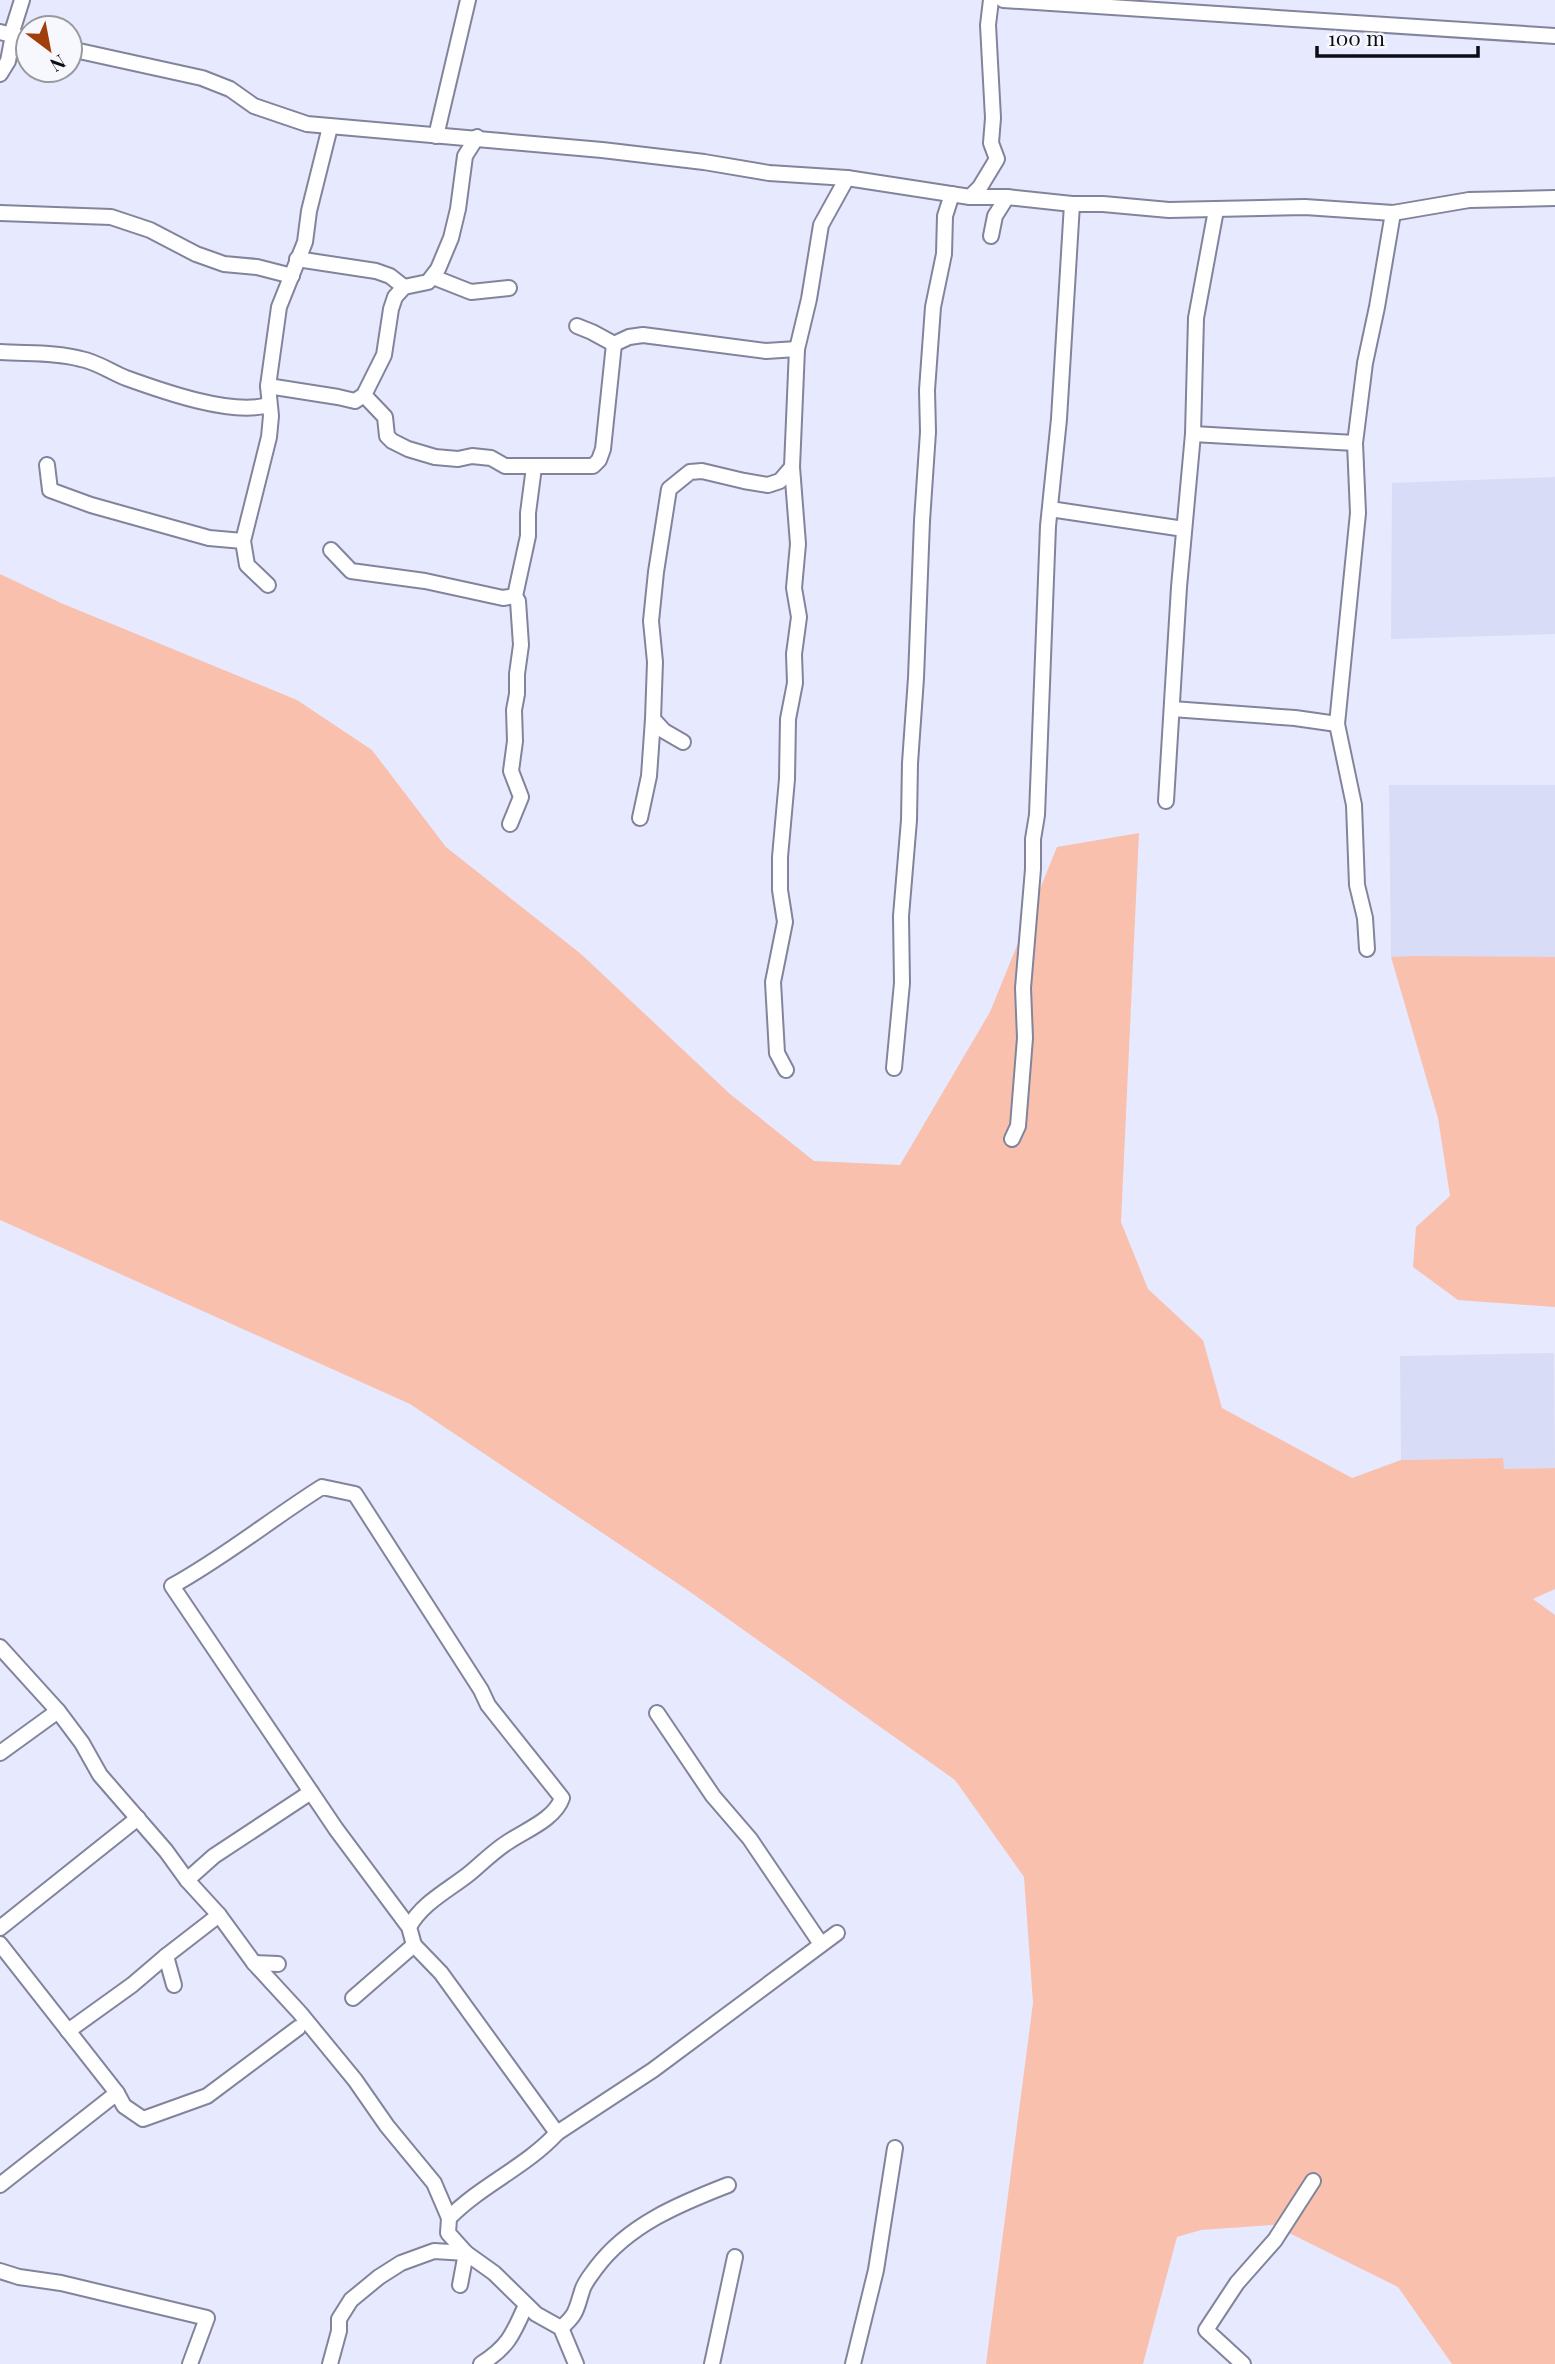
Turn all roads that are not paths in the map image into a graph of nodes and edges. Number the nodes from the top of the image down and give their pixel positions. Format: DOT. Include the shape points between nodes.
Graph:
graph roads {
  1 [pos="22,0"];
  2 [pos="468,0"];
  3 [pos="991,0"];
  4 [pos="1003,0"];
  5 [pos="8,34"];
  6 [pos="1555,36"];
  7 [pos="84,52"];
  8 [pos="0,74"];
  9 [pos="330,127"];
  10 [pos="436,136"];
  11 [pos="477,137"];
  12 [pos="847,178"];
  13 [pos="952,194"];
  14 [pos="970,197"];
  15 [pos="1007,197"];
  16 [pos="1555,198"];
  17 [pos="1072,204"];
  18 [pos="1216,210"];
  19 [pos="0,213"];
  20 [pos="1393,213"];
  21 [pos="991,236"];
  22 [pos="297,259"];
  23 [pos="292,276"];
  24 [pos="433,277"];
  25 [pos="404,287"];
  26 [pos="509,288"];
  27 [pos="577,326"];
  28 [pos="614,344"];
  29 [pos="797,349"];
  30 [pos="0,352"];
  31 [pos="268,386"];
  32 [pos="364,395"];
  33 [pos="268,405"];
  34 [pos="1193,434"];
  35 [pos="1355,443"];
  36 [pos="47,465"];
  37 [pos="534,467"];
  38 [pos="792,467"];
  39 [pos="1050,509"];
  40 [pos="1184,529"];
  41 [pos="243,541"];
  42 [pos="331,550"];
  43 [pos="268,585"];
  44 [pos="515,596"];
  45 [pos="1172,709"];
  46 [pos="653,719"];
  47 [pos="1337,723"];
  48 [pos="683,742"];
  49 [pos="1166,801"];
  50 [pos="640,818"];
  51 [pos="510,824"];
  52 [pos="1367,949"];
  53 [pos="894,1068"];
  54 [pos="786,1070"];
  55 [pos="1012,1139"];
  56 [pos="0,1647"];
  57 [pos="58,1712"];
  58 [pos="657,1713"];
  59 [pos="0,1753"];
  60 [pos="311,1792"];
  61 [pos="138,1818"];
  62 [pos="187,1880"];
  63 [pos="219,1915"];
  64 [pos="409,1927"];
  65 [pos="0,1928"];
  66 [pos="837,1933"];
  67 [pos="0,1944"];
  68 [pos="821,1944"];
  69 [pos="414,1945"];
  70 [pos="166,1956"];
  71 [pos="254,1963"];
  72 [pos="278,1964"];
  73 [pos="174,1985"];
  74 [pos="353,1998"];
  75 [pos="298,2028"];
  76 [pos="68,2031"];
  77 [pos="117,2093"];
  78 [pos="557,2133"];
  79 [pos="895,2148"];
  80 [pos="1,2178"];
  81 [pos="1313,2181"];
  82 [pos="728,2185"];
  83 [pos="449,2225"];
  84 [pos="434,2250"];
  85 [pos="466,2253"];
  86 [pos="736,2257"];
  87 [pos="0,2271"];
  88 [pos="460,2285"];
  89 [pos="526,2305"];
  90 [pos="561,2328"];
  91 [pos="190,2364"];
  92 [pos="330,2364"];
  93 [pos="481,2364"];
  94 [pos="576,2364"];
  95 [pos="712,2364"];
  96 [pos="853,2364"];
  97 [pos="1243,2364"];
  1 -- 5 [label="street"];
  2 -- 10 [label="street"];
  3 -- 14 [label="street" via="991,143 997,159"];
  4 -- 6 [label="street"];
  5 -- 8 [label="street" via="8,61"];
  7 -- 9 [label="street" via="202,78 230,89 254,106"];
  9 -- 10 [label="street"];
  9 -- 22 [label="street" via="305,242"];
  10 -- 11 [label="street"];
  11 -- 12 [label="street" via="769,173"];
  11 -- 24 [label="street" via="465,156 451,238"];
  12 -- 13 [label="street"];
  12 -- 29 [label="street" via="821,225"];
  13 -- 14 [label="street"];
  13 -- 53 [label="street" via="933,307 927,390 901,916 902,984"];
  14 -- 15 [label="street"];
  15 -- 17 [label="street"];
  15 -- 21 [label="street" via="995,216"];
  16 -- 20 [label="street" via="1468,200"];
  17 -- 18 [label="street"];
  17 -- 39 [label="street"];
  18 -- 20 [label="street" via="1305,207"];
  18 -- 34 [label="street" via="1196,318"];
  19 -- 23 [label="street" via="111,217 224,264"];
  20 -- 35 [label="street"];
  22 -- 23 [label="street"];
  22 -- 25 [label="street" via="376,271"];
  23 -- 31 [label="street" via="279,307"];
  24 -- 25 [label="street"];
  24 -- 26 [label="street" via="471,292"];
  25 -- 32 [label="street" via="395,297 384,355"];
  27 -- 28 [label="street"];
  28 -- 29 [label="street" via="643,335 766,351"];
  28 -- 37 [label="street" via="599,460 593,466"];
  29 -- 38 [label="street"];
  30 -- 33 [label="street" via="83,359 185,397 242,409"];
  31 -- 32 [label="street" via="349,401"];
  31 -- 33 [label="street"];
  32 -- 37 [label="street" via="385,418 387,436 408,449 435,457 472,456 491,458 505,466"];
  33 -- 41 [label="street" via="269,436"];
  34 -- 35 [label="street"];
  34 -- 40 [label="street"];
  35 -- 47 [label="street" via="1358,513"];
  36 -- 41 [label="street" via="50,490 209,538"];
  37 -- 44 [label="street" via="528,536"];
  38 -- 46 [label="street" via="768,485 702,471 690,472 669,489 651,621"];
  38 -- 54 [label="street" via="798,544 794,588 799,617 780,856 785,922 773,982 776,1053"];
  39 -- 40 [label="street"];
  39 -- 55 [label="street" via="1037,815 1023,988 1025,1038 1018,1126"];
  40 -- 45 [label="street"];
  41 -- 43 [label="street" via="247,565"];
  42 -- 44 [label="street" via="351,570 502,598"];
  44 -- 51 [label="street" via="521,645 511,771 521,797"];
  45 -- 47 [label="street"];
  45 -- 49 [label="street"];
  46 -- 48 [label="street"];
  46 -- 50 [label="street"];
  47 -- 52 [label="street" via="1354,805 1356,885"];
  56 -- 57 [label="street"];
  57 -- 59 [label="street"];
  57 -- 61 [label="street" via="100,1775"];
  58 -- 68 [label="street"];
  60 -- 62 [label="street" via="214,1856"];
  60 -- 64 [label="street"];
  60 -- 64 [label="street" via="172,1586 214,1563 322,1487 355,1494 488,1705 562,1798 549,1816 433,1899"];
  61 -- 62 [label="street"];
  61 -- 65 [label="street"];
  62 -- 63 [label="street"];
  63 -- 70 [label="street"];
  63 -- 71 [label="street"];
  64 -- 69 [label="street"];
  66 -- 68 [label="street"];
  67 -- 76 [label="street"];
  68 -- 78 [label="street" via="653,2070"];
  69 -- 74 [label="street"];
  69 -- 78 [label="street" via="440,1973"];
  70 -- 73 [label="street"];
  70 -- 76 [label="street"];
  71 -- 72 [label="street"];
  71 -- 83 [label="street" via="355,2080 434,2183"];
  75 -- 77 [label="street" via="207,2096 143,2119 124,2106"];
  76 -- 77 [label="street"];
  77 -- 80 [label="street"];
  78 -- 83 [label="street" via="460,2207"];
  79 -- 96 [label="street" via="876,2270"];
  81 -- 97 [label="street" via="1275,2240 1237,2283 1206,2330"];
  82 -- 90 [label="street" via="669,2210 612,2248 582,2289 573,2318"];
  83 -- 84 [label="street"];
  83 -- 85 [label="street"];
  84 -- 85 [label="street"];
  84 -- 92 [label="street" via="401,2263 351,2300 339,2319"];
  85 -- 88 [label="street"];
  85 -- 89 [label="street"];
  86 -- 95 [label="street"];
  87 -- 91 [label="street" via="207,2318"];
  89 -- 90 [label="street"];
  89 -- 93 [label="street" via="500,2352"];
  90 -- 94 [label="street"];
}
